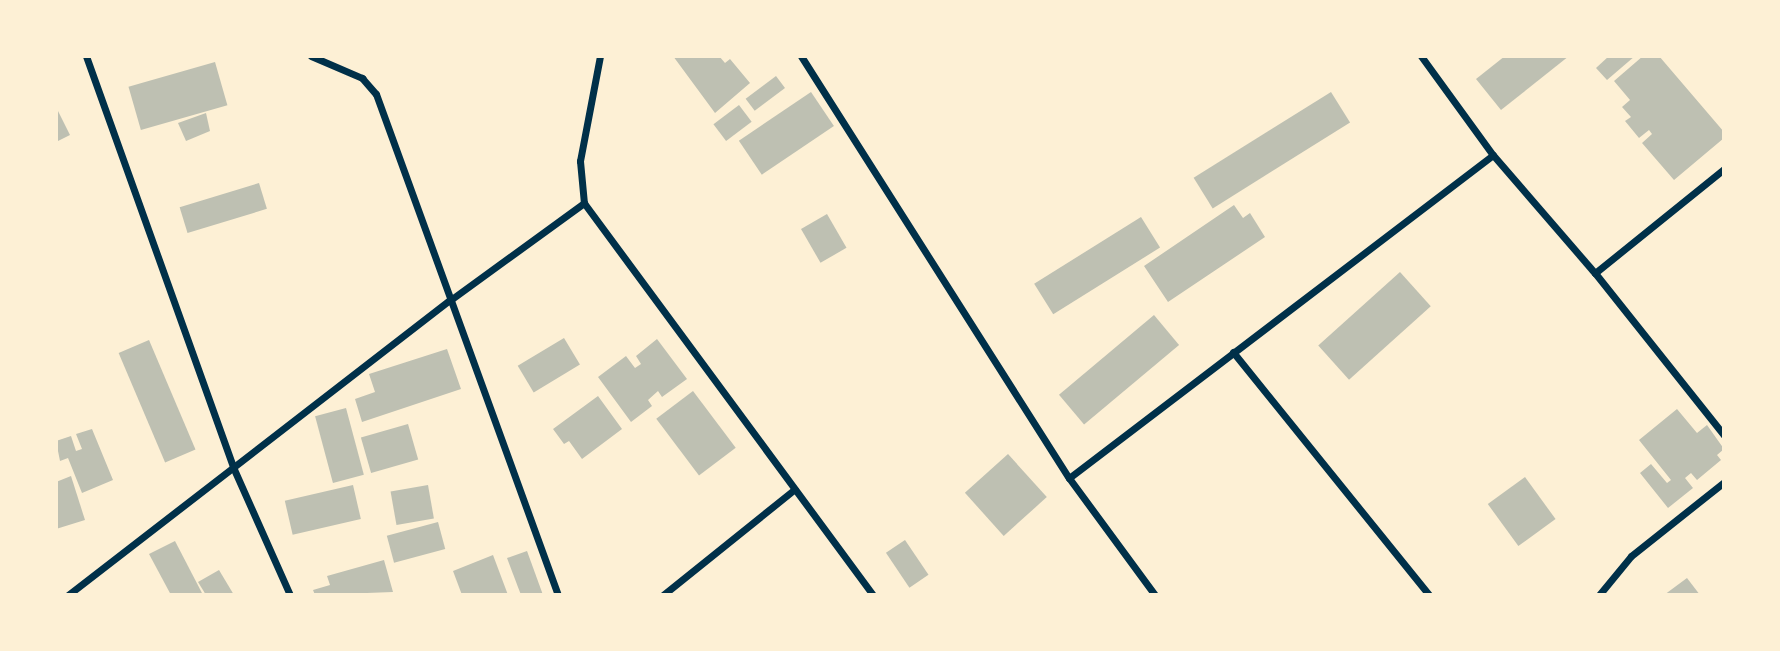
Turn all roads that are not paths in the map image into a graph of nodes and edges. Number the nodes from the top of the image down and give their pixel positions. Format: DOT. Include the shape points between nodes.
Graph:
graph roads {
  1 [pos="86,56"];
  2 [pos="311,56"];
  3 [pos="600,56"];
  4 [pos="801,56"];
  5 [pos="1423,57"];
  6 [pos="1493,155"];
  7 [pos="1724,169"];
  8 [pos="584,203"];
  9 [pos="1595,273"];
  10 [pos="449,301"];
  11 [pos="1233,352"];
  12 [pos="1724,435"];
  13 [pos="233,467"];
  14 [pos="1069,478"];
  15 [pos="1724,482"];
  16 [pos="795,489"];
  17 [pos="68,595"];
  18 [pos="290,595"];
  19 [pos="558,595"];
  20 [pos="663,595"];
  21 [pos="873,595"];
  22 [pos="1155,595"];
  23 [pos="1429,595"];
  24 [pos="1599,595"];
  1 -- 13 [label="street"];
  2 -- 10 [label="street" via="362,78 376,94"];
  3 -- 8 [label="street" via="580,161"];
  4 -- 14 [label="street"];
  5 -- 6 [label="street"];
  6 -- 9 [label="street"];
  6 -- 11 [label="street"];
  7 -- 9 [label="street"];
  8 -- 10 [label="street"];
  8 -- 16 [label="street"];
  9 -- 12 [label="street"];
  10 -- 13 [label="street"];
  10 -- 19 [label="street"];
  11 -- 14 [label="street"];
  11 -- 23 [label="street"];
  13 -- 17 [label="street"];
  13 -- 18 [label="street"];
  14 -- 22 [label="street"];
  15 -- 24 [label="street" via="1631,556"];
  16 -- 20 [label="street"];
  16 -- 21 [label="street"];
}
